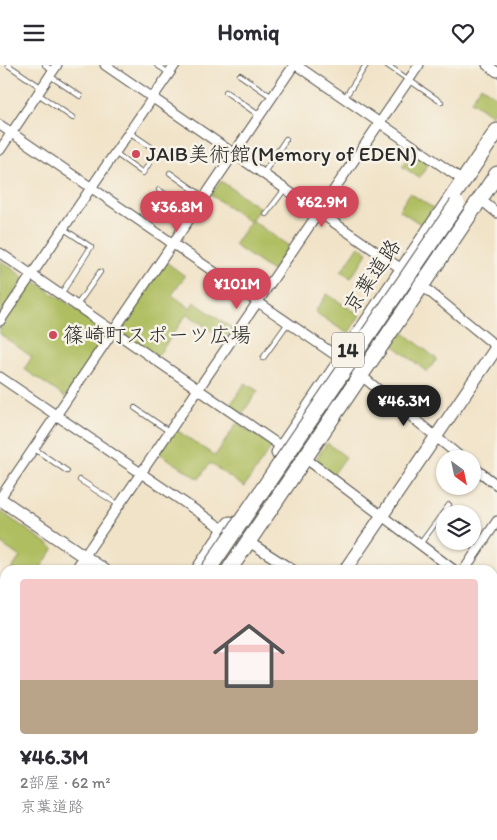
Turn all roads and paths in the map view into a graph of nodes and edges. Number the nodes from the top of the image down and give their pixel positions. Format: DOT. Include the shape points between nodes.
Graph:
graph roads {
  1 [pos="8,65"];
  2 [pos="45,65"];
  3 [pos="157,65"];
  4 [pos="175,65"];
  5 [pos="295,65"];
  6 [pos="366,65"];
  7 [pos="387,65"];
  8 [pos="419,65"];
  9 [pos="487,65"];
  10 [pos="108,66"];
  11 [pos="54,71"];
  12 [pos="497,72"];
  13 [pos="170,73"];
  14 [pos="240,75"];
  15 [pos="409,80"];
  16 [pos="40,91"];
  17 [pos="226,92"];
  18 [pos="80,96"];
  19 [pos="272,97"];
  20 [pos="153,98"];
  21 [pos="344,99"];
  22 [pos="441,102"];
  23 [pos="260,116"];
  24 [pos="73,118"];
  25 [pos="380,123"];
  26 [pos="0,125"];
  27 [pos="497,131"];
  28 [pos="129,132"];
  29 [pos="11,133"];
  30 [pos="286,139"];
  31 [pos="497,147"];
  32 [pos="0,150"];
  33 [pos="115,153"];
  34 [pos="235,154"];
  35 [pos="497,163"];
  36 [pos="170,173"];
  37 [pos="262,174"];
  38 [pos="497,174"];
  39 [pos="464,181"];
  40 [pos="91,188"];
  41 [pos="285,189"];
  42 [pos="159,190"];
  43 [pos="204,197"];
  44 [pos="480,199"];
  45 [pos="461,206"];
  46 [pos="318,211"];
  47 [pos="497,213"];
  48 [pos="193,214"];
  49 [pos="266,214"];
  50 [pos="62,228"];
  51 [pos="172,245"];
  52 [pos="0,253"];
  53 [pos="403,269"];
  54 [pos="100,272"];
  55 [pos="31,273"];
  56 [pos="422,287"];
  57 [pos="61,295"];
  58 [pos="257,303"];
  59 [pos="77,305"];
  60 [pos="0,321"];
  61 [pos="288,323"];
  62 [pos="114,331"];
  63 [pos="497,347"];
  64 [pos="264,358"];
  65 [pos="341,359"];
  66 [pos="360,376"];
  67 [pos="0,377"];
  68 [pos="198,390"];
  69 [pos="135,408"];
  70 [pos="56,415"];
  71 [pos="170,432"];
  72 [pos="436,438"];
  73 [pos="282,447"];
  74 [pos="33,448"];
  75 [pos="451,450"];
  76 [pos="306,458"];
  77 [pos="67,471"];
  78 [pos="141,473"];
  79 [pos="481,473"];
  80 [pos="80,480"];
  81 [pos="497,485"];
  82 [pos="0,498"];
  83 [pos="119,505"];
  84 [pos="382,517"];
  85 [pos="497,521"];
  86 [pos="436,523"];
  87 [pos="226,531"];
  88 [pos="249,542"];
  89 [pos="420,545"];
  90 [pos="84,557"];
  91 [pos="78,565"];
  92 [pos="96,565"];
  93 [pos="202,565"];
  94 [pos="211,565"];
  95 [pos="222,565"];
  96 [pos="233,565"];
  97 [pos="284,565"];
  98 [pos="349,565"];
  99 [pos="447,565"];
  100 [pos="467,565"];
  1 -- 16 [label="lane"];
  2 -- 11 [label="lane"];
  3 -- 13 [label="lane"];
  4 -- 13 [label="street"];
  5 -- 19 [label="street"];
  5 -- 21 [label="street"];
  6 -- 21 [label="lane"];
  7 -- 15 [label="lane"];
  8 -- 15 [label="street"];
  9 -- 12 [label="street"];
  10 -- 20 [label="street"];
  11 -- 16 [label="street"];
  11 -- 18 [label="lane"];
  13 -- 20 [label="street"];
  14 -- 19 [label="lane"];
  15 -- 22 [label="lane"];
  15 -- 25 [label="street"];
  16 -- 24 [label="lane"];
  16 -- 29 [label="street"];
  17 -- 23 [label="lane"];
  19 -- 23 [label="street"];
  20 -- 28 [label="street"];
  20 -- 34 [label="street"];
  21 -- 25 [label="street"];
  23 -- 34 [label="street"];
  25 -- 39 [label="street"];
  25 -- 46 [label="street"];
  26 -- 29 [label="street"];
  27 -- 39 [label="highway, 京葉道路 / 14"];
  28 -- 33 [label="street"];
  28 -- 33 [label="lane" via="157,151 143,173"];
  29 -- 32 [label="street"];
  29 -- 40 [label="street"];
  30 -- 37 [label="lane"];
  31 -- 45 [label="highway"];
  33 -- 40 [label="street"];
  34 -- 37 [label="street"];
  34 -- 43 [label="street"];
  35 -- 45 [label="highway"];
  36 -- 43 [label="lane"];
  37 -- 41 [label="street"];
  38 -- 44 [label="highway, 14"];
  39 -- 53 [label="highway, 京葉道路 / 14"];
  40 -- 50 [label="street"];
  40 -- 51 [label="street"];
  41 -- 46 [label="street"];
  41 -- 49 [label="lane"];
  42 -- 48 [label="lane"];
  43 -- 48 [label="street"];
  44 -- 47 [label="street"];
  44 -- 56 [label="highway, 14"];
  45 -- 94 [label="highway, 京葉道路, bridge"];
  45 -- 95 [label="highway, 京葉道路"];
  46 -- 53 [label="street"];
  46 -- 58 [label="street"];
  48 -- 51 [label="street"];
  50 -- 55 [label="street"];
  50 -- 57 [label="lane" via="91,247"];
  51 -- 58 [label="street"];
  51 -- 62 [label="street"];
  52 -- 55 [label="street"];
  53 -- 56 [label="street"];
  53 -- 65 [label="highway, 京葉道路 / 14"];
  54 -- 59 [label="lane"];
  55 -- 57 [label="street"];
  55 -- 60 [label="street"];
  56 -- 63 [label="street"];
  56 -- 66 [label="highway, 14"];
  57 -- 59 [label="street"];
  58 -- 61 [label="street"];
  58 -- 68 [label="street"];
  59 -- 62 [label="street"];
  61 -- 64 [label="lane"];
  61 -- 65 [label="street"];
  62 -- 68 [label="street"];
  62 -- 70 [label="street"];
  63 -- 72 [label="street"];
  65 -- 66 [label="street"];
  65 -- 73 [label="highway, 京葉道路 / 14"];
  66 -- 72 [label="street"];
  66 -- 76 [label="highway, 14"];
  67 -- 70 [label="street"];
  68 -- 71 [label="street"];
  68 -- 73 [label="street"];
  69 -- 71 [label="lane"];
  70 -- 74 [label="street"];
  70 -- 78 [label="street"];
  71 -- 78 [label="street"];
  72 -- 75 [label="street"];
  72 -- 84 [label="street"];
  73 -- 87 [label="highway, 京葉道路 / 14"];
  74 -- 77 [label="lane"];
  74 -- 82 [label="street"];
  76 -- 84 [label="street"];
  76 -- 88 [label="highway, 14"];
  78 -- 83 [label="street"];
  78 -- 87 [label="street"];
  79 -- 81 [label="street"];
  80 -- 83 [label="lane"];
  82 -- 90 [label="street"];
  83 -- 90 [label="street"];
  84 -- 89 [label="street"];
  84 -- 98 [label="street"];
  85 -- 100 [label="street"];
  86 -- 89 [label="lane"];
  87 -- 93 [label="highway, 京葉道路 / 14"];
  88 -- 96 [label="highway, 14"];
  88 -- 97 [label="street"];
  89 -- 99 [label="street"];
  90 -- 91 [label="street"];
  90 -- 92 [label="street"];
}
